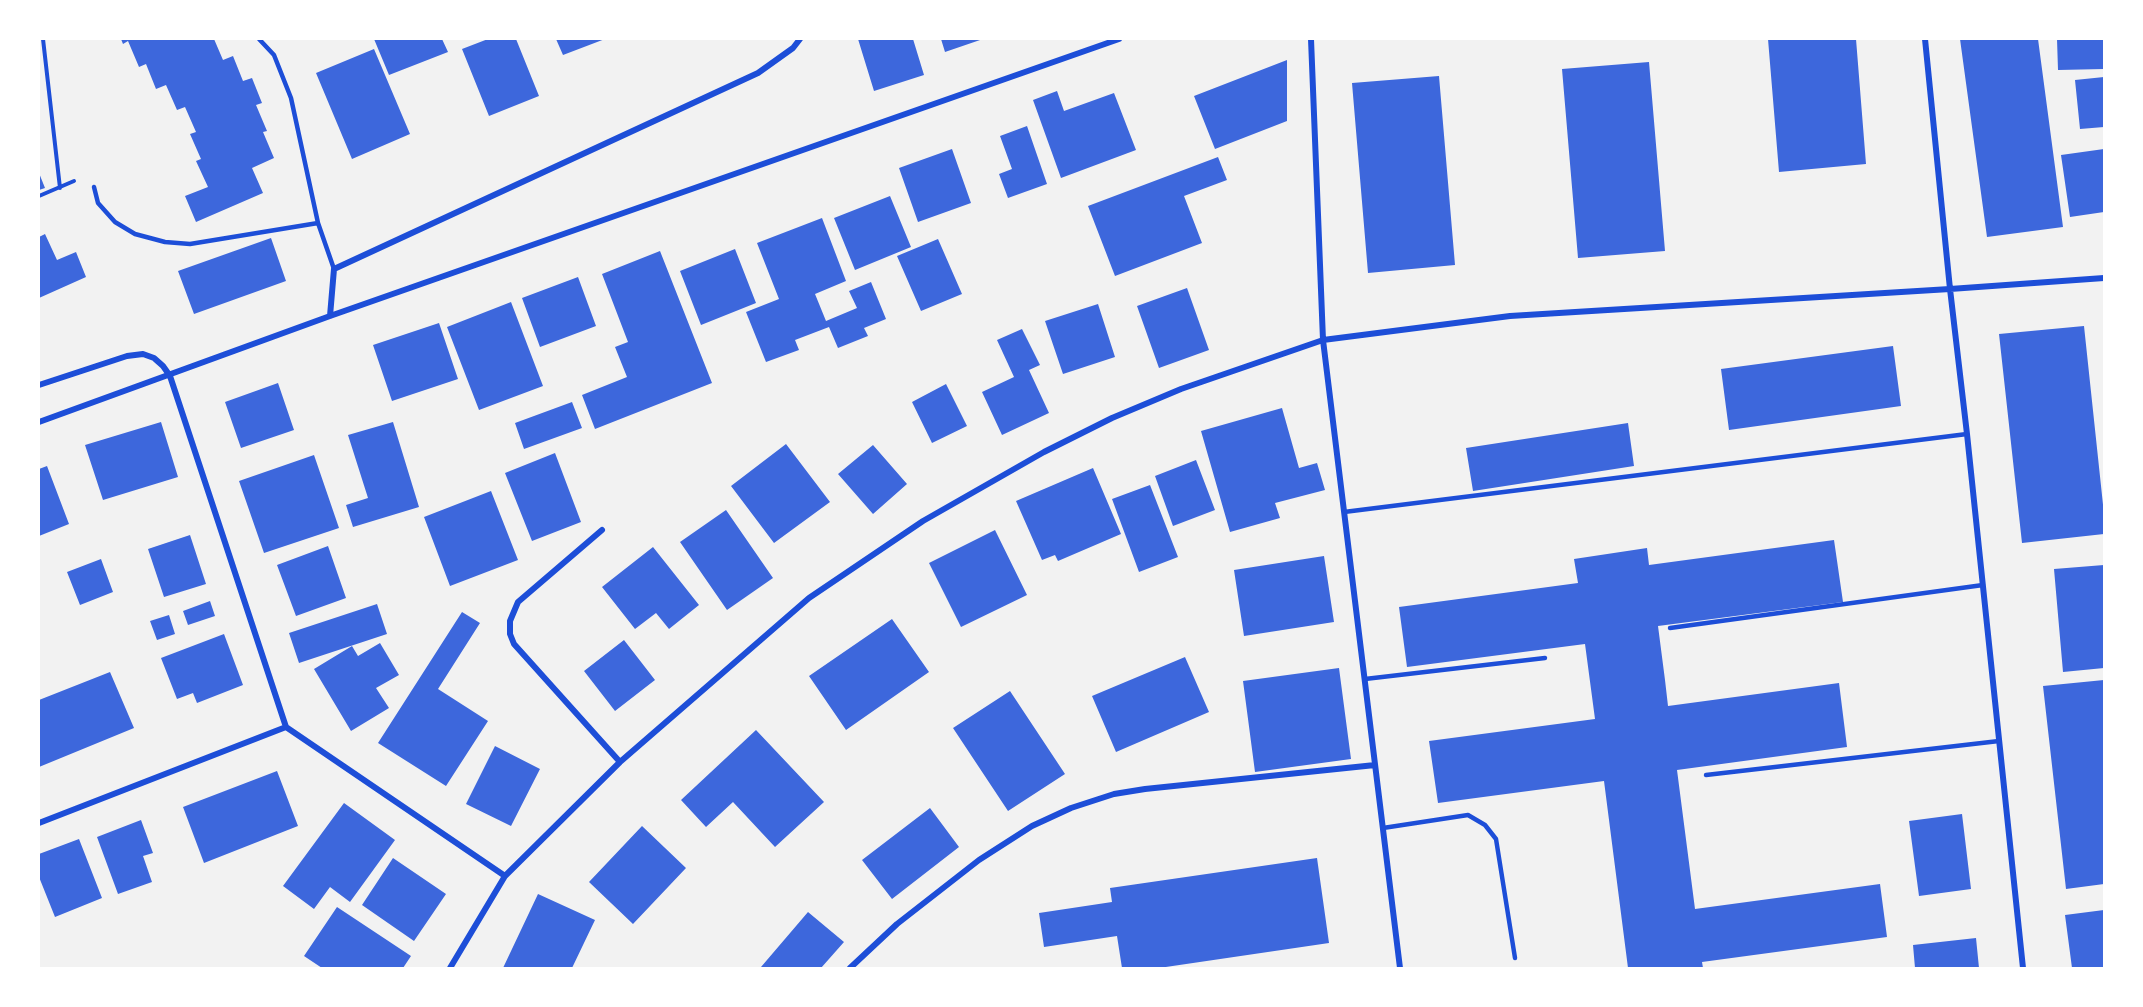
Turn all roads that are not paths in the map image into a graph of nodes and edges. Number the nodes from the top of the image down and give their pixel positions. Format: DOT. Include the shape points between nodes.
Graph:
graph roads {
  1 [pos="259,39"];
  2 [pos="800,39"];
  3 [pos="1119,39"];
  4 [pos="1311,39"];
  5 [pos="1925,39"];
  6 [pos="94,187"];
  7 [pos="318,223"];
  8 [pos="334,268"];
  9 [pos="2104,278"];
  10 [pos="1950,289"];
  11 [pos="330,316"];
  12 [pos="1323,340"];
  13 [pos="170,376"];
  14 [pos="39,384"];
  15 [pos="39,422"];
  16 [pos="1967,434"];
  17 [pos="1344,512"];
  18 [pos="602,530"];
  19 [pos="1983,585"];
  20 [pos="1670,628"];
  21 [pos="1545,658"];
  22 [pos="1365,679"];
  23 [pos="286,727"];
  24 [pos="1999,741"];
  25 [pos="620,762"];
  26 [pos="1375,765"];
  27 [pos="1706,775"];
  28 [pos="39,823"];
  29 [pos="1383,828"];
  30 [pos="505,876"];
  31 [pos="1515,958"];
  32 [pos="450,968"];
  33 [pos="850,968"];
  34 [pos="1400,968"];
  35 [pos="2023,968"];
  1 -- 7 [label="lane" via="274,55 291,98"];
  2 -- 8 [label="street" via="758,73"];
  3 -- 11 [label="street"];
  4 -- 12 [label="street"];
  5 -- 10 [label="street"];
  6 -- 7 [label="lane" via="98,203 115,222 135,234 165,242 190,244"];
  7 -- 8 [label="lane"];
  8 -- 11 [label="street"];
  9 -- 10 [label="street"];
  10 -- 12 [label="street" via="1510,316"];
  10 -- 16 [label="street"];
  11 -- 13 [label="street"];
  12 -- 17 [label="street"];
  12 -- 25 [label="street" via="1181,389 1112,418 923,521 809,598"];
  13 -- 14 [label="street" via="154,358 143,354"];
  13 -- 15 [label="street"];
  13 -- 23 [label="street"];
  16 -- 17 [label="lane"];
  16 -- 19 [label="street"];
  17 -- 22 [label="street"];
  18 -- 25 [label="street" via="518,602 510,621 510,634 514,644"];
  19 -- 20 [label="lane"];
  19 -- 24 [label="street"];
  21 -- 22 [label="lane"];
  22 -- 26 [label="street"];
  23 -- 28 [label="street"];
  23 -- 30 [label="street"];
  24 -- 27 [label="lane"];
  24 -- 35 [label="street"];
  25 -- 30 [label="street"];
  26 -- 29 [label="street"];
  26 -- 33 [label="street" via="1145,789 1071,808 1032,826 979,860 897,924"];
  29 -- 31 [label="lane" via="1468,815 1485,825 1497,840"];
  29 -- 34 [label="street"];
  30 -- 32 [label="street"];
}
